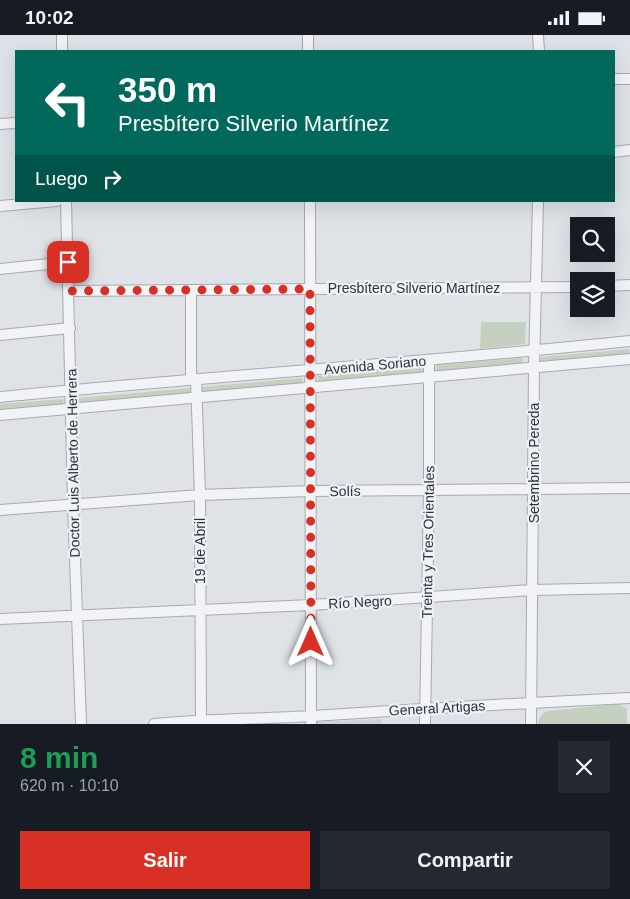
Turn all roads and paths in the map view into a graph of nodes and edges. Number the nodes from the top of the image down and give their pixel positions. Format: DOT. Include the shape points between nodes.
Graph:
graph roads {
  1 [pos="62,35"];
  2 [pos="308,35"];
  3 [pos="538,35"];
  4 [pos="62,50"];
  5 [pos="308,50"];
  6 [pos="539,50"];
  7 [pos="615,79"];
  8 [pos="630,79"];
  9 [pos="15,123"];
  10 [pos="0,124"];
  11 [pos="630,150"];
  12 [pos="615,152"];
  13 [pos="46,202"];
  14 [pos="66,202"];
  15 [pos="310,202"];
  16 [pos="538,202"];
  17 [pos="0,206"];
  18 [pos="68,262"];
  19 [pos="0,269"];
  20 [pos="630,285"];
  21 [pos="615,286"];
  22 [pos="570,287"];
  23 [pos="536,288"];
  24 [pos="310,289"];
  25 [pos="191,290"];
  26 [pos="69,291"];
  27 [pos="70,328"];
  28 [pos="0,335"];
  29 [pos="630,341"];
  30 [pos="535,351"];
  31 [pos="630,359"];
  32 [pos="429,360"];
  33 [pos="534,367"];
  34 [pos="310,370"];
  35 [pos="429,377"];
  36 [pos="194,379"];
  37 [pos="310,387"];
  38 [pos="70,390"];
  39 [pos="0,397"];
  40 [pos="197,397"];
  41 [pos="71,409"];
  42 [pos="0,415"];
  43 [pos="630,488"];
  44 [pos="534,489"];
  45 [pos="429,490"];
  46 [pos="311,491"];
  47 [pos="200,495"];
  48 [pos="73,504"];
  49 [pos="0,510"];
  50 [pos="630,588"];
  51 [pos="532,590"];
  52 [pos="428,598"];
  53 [pos="311,605"];
  54 [pos="200,610"];
  55 [pos="77,615"];
  56 [pos="0,619"];
  57 [pos="630,698"];
  58 [pos="531,703"];
  59 [pos="424,708"];
  60 [pos="311,720"];
  61 [pos="201,722"];
  62 [pos="81,724"];
  63 [pos="154,724"];
  64 [pos="425,724"];
  65 [pos="530,724"];
  1 -- 4 [label="street"];
  2 -- 5 [label="street"];
  3 -- 6 [label="street"];
  7 -- 8 [label="street"];
  9 -- 10 [label="street"];
  11 -- 12 [label="street"];
  13 -- 17 [label="street"];
  14 -- 18 [label="street, Doctor Luis Alberto de Herrera"];
  15 -- 24 [label="street"];
  16 -- 23 [label="street, Setembrino Pereda"];
  18 -- 19 [label="street"];
  18 -- 26 [label="street, Doctor Luis Alberto de Herrera"];
  20 -- 21 [label="street"];
  22 -- 23 [label="street, Presbítero Silverio Martínez"];
  23 -- 24 [label="street, Presbítero Silverio Martínez"];
  23 -- 30 [label="street, Setembrino Pereda"];
  24 -- 25 [label="street, Presbítero Silverio Martínez"];
  24 -- 34 [label="street"];
  25 -- 26 [label="street, Presbítero Silverio Martínez"];
  25 -- 36 [label="street, 19 de Abril"];
  26 -- 27 [label="street, Doctor Luis Alberto de Herrera"];
  27 -- 28 [label="street"];
  27 -- 38 [label="street, Doctor Luis Alberto de Herrera"];
  29 -- 30 [label="street, Avenida Soriano"];
  30 -- 32 [label="street, Avenida Soriano"];
  30 -- 33 [label="street, Setembrino Pereda"];
  31 -- 33 [label="street, Avenida Soriano"];
  32 -- 34 [label="street, Avenida Soriano"];
  32 -- 35 [label="street, Treinta y Tres Orientales"];
  33 -- 35 [label="street, Avenida Soriano"];
  33 -- 44 [label="street, Setembrino Pereda"];
  34 -- 36 [label="street, Avenida Soriano"];
  34 -- 37 [label="street"];
  35 -- 37 [label="street, Avenida Soriano"];
  35 -- 45 [label="street, Treinta y Tres Orientales"];
  36 -- 38 [label="street, Avenida Soriano"];
  36 -- 40 [label="street, 19 de Abril"];
  37 -- 40 [label="street, Avenida Soriano"];
  37 -- 46 [label="street"];
  38 -- 39 [label="street, Avenida Soriano"];
  38 -- 41 [label="street, Doctor Luis Alberto de Herrera"];
  40 -- 41 [label="street, Avenida Soriano"];
  40 -- 47 [label="street, 19 de Abril"];
  41 -- 42 [label="street, Avenida Soriano"];
  41 -- 48 [label="street, Doctor Luis Alberto de Herrera"];
  43 -- 44 [label="street, Solís"];
  44 -- 45 [label="street, Solís"];
  44 -- 51 [label="street, Setembrino Pereda"];
  45 -- 46 [label="street, Solís"];
  45 -- 52 [label="street, Treinta y Tres Orientales"];
  46 -- 47 [label="street, Solís"];
  46 -- 53 [label="street"];
  47 -- 48 [label="street, Solís"];
  47 -- 54 [label="street, 19 de Abril"];
  48 -- 49 [label="street, Solís"];
  48 -- 55 [label="street, Doctor Luis Alberto de Herrera"];
  50 -- 51 [label="street, Río Negro"];
  51 -- 52 [label="street, Río Negro"];
  51 -- 58 [label="street, Setembrino Pereda"];
  52 -- 53 [label="street, Río Negro"];
  52 -- 59 [label="street, Treinta y Tres Orientales"];
  53 -- 54 [label="street, Río Negro"];
  53 -- 60 [label="street"];
  54 -- 55 [label="street, Río Negro"];
  54 -- 61 [label="street, 19 de Abril"];
  55 -- 56 [label="street, Río Negro"];
  55 -- 62 [label="street, Doctor Luis Alberto de Herrera"];
  57 -- 58 [label="street, General Artigas"];
  58 -- 59 [label="street, General Artigas"];
  58 -- 65 [label="street, Setembrino Pereda"];
  59 -- 60 [label="street, General Artigas"];
  59 -- 64 [label="street, Treinta y Tres Orientales"];
  60 -- 61 [label="street, General Artigas"];
  61 -- 63 [label="street, General Artigas"];
}
